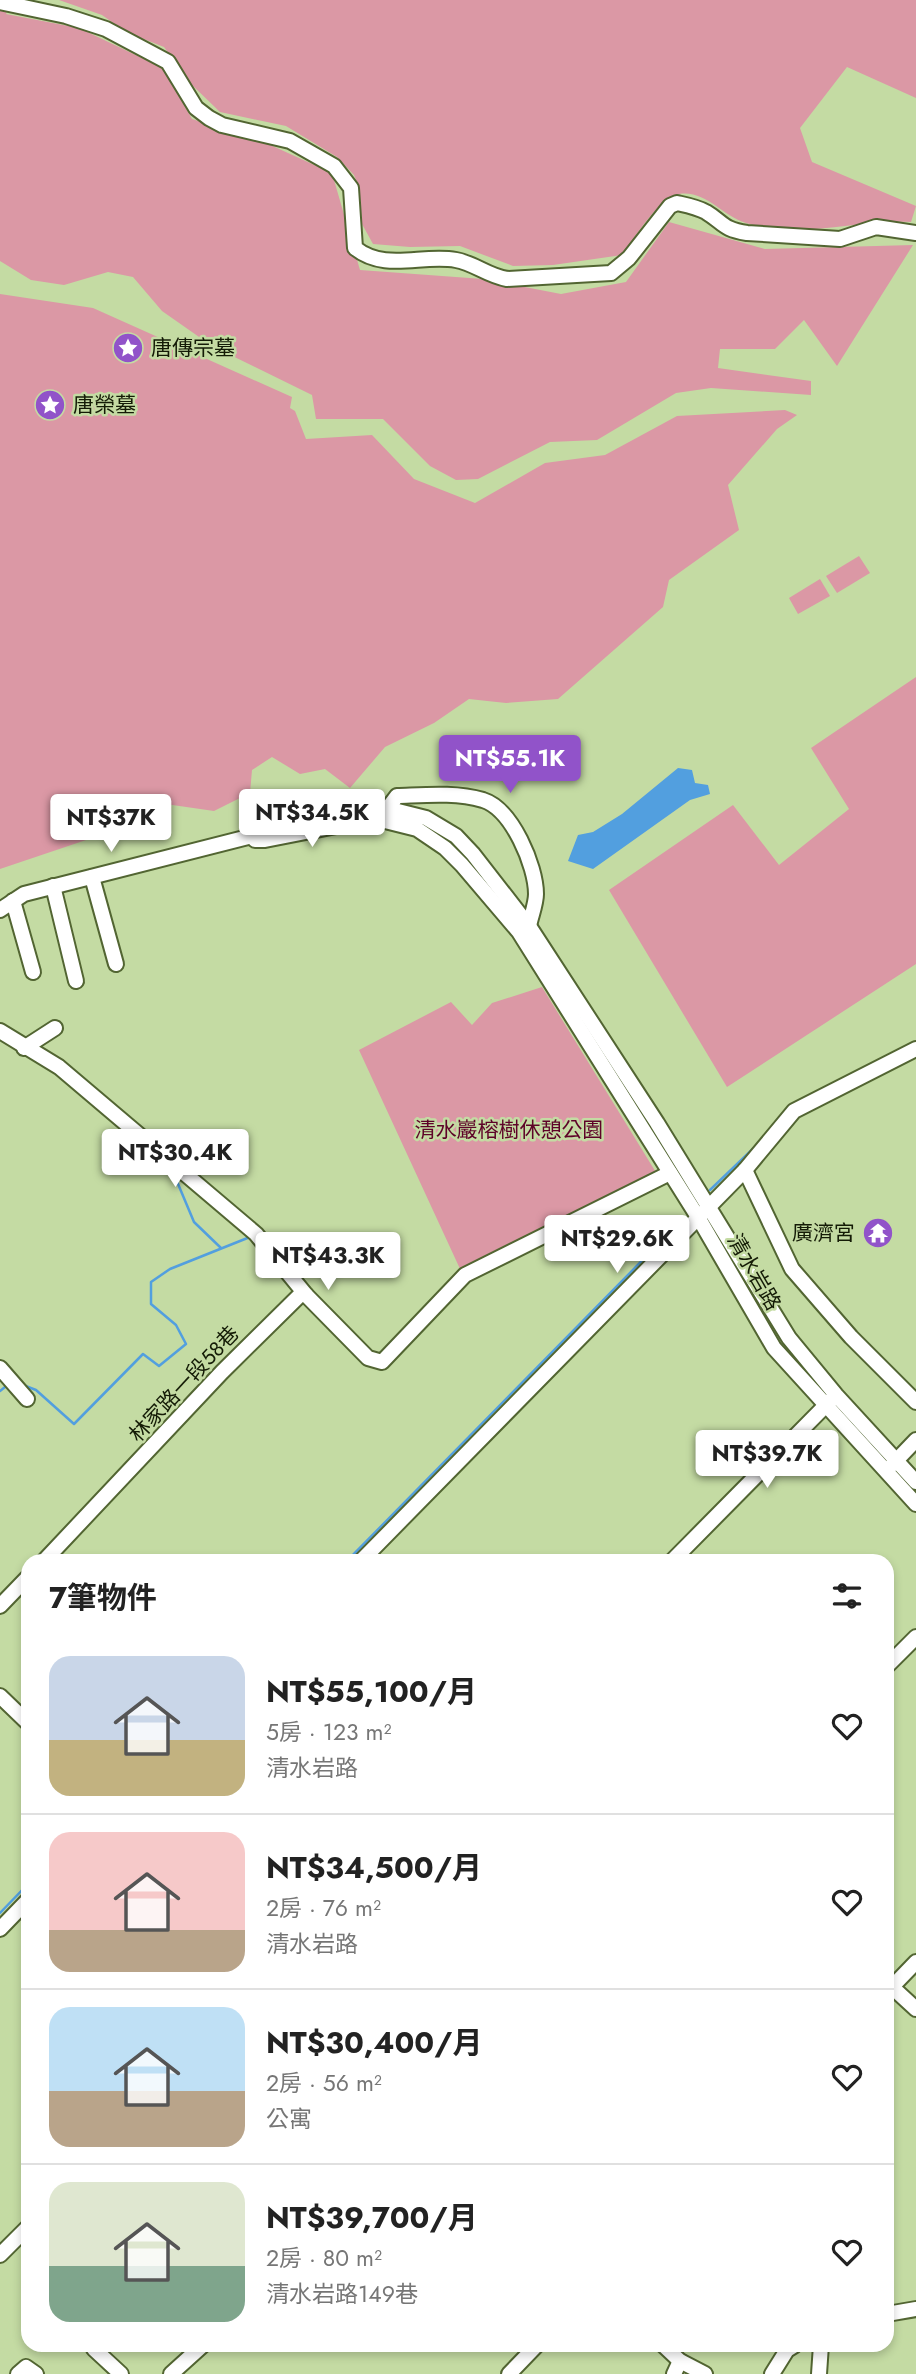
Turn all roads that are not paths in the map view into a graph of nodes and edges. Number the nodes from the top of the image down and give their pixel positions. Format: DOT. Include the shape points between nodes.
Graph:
graph roads {
  1 [pos="0,2"];
  2 [pos="916,233"];
  3 [pos="385,814"];
  4 [pos="92,877"];
  5 [pos="53,886"];
  6 [pos="6,905"];
  7 [pos="524,929"];
  8 [pos="116,964"];
  9 [pos="33,972"];
  10 [pos="76,981"];
  11 [pos="55,1028"];
  12 [pos="0,1031"];
  13 [pos="24,1048"];
  14 [pos="916,1049"];
  15 [pos="745,1171"];
  16 [pos="670,1173"];
  17 [pos="710,1206"];
  18 [pos="698,1217"];
  19 [pos="306,1295"];
  20 [pos="0,1368"];
  21 [pos="27,1399"];
  22 [pos="831,1400"];
  23 [pos="916,1402"];
  24 [pos="916,1440"];
  25 [pos="891,1466"];
  26 [pos="916,1482"];
  27 [pos="916,1504"];
  28 [pos="51,1554"];
  29 [pos="368,1554"];
  30 [pos="680,1554"];
  31 [pos="21,1584"];
  32 [pos="0,1606"];
  33 [pos="916,1637"];
  34 [pos="894,1659"];
  35 [pos="0,1696"];
  36 [pos="21,1716"];
  37 [pos="21,1907"];
  38 [pos="0,1929"];
  39 [pos="916,1962"];
  40 [pos="894,1984"];
  41 [pos="894,1993"];
  42 [pos="916,2010"];
  43 [pos="21,2234"];
  44 [pos="0,2255"];
  45 [pos="916,2309"];
  46 [pos="894,2313"];
  47 [pos="97,2352"];
  48 [pos="195,2352"];
  49 [pos="530,2352"];
  50 [pos="667,2352"];
  51 [pos="786,2352"];
  52 [pos="820,2352"];
  53 [pos="677,2367"];
  54 [pos="121,2374"];
  55 [pos="171,2374"];
  56 [pos="509,2374"];
  57 [pos="705,2374"];
  58 [pos="772,2374"];
  59 [pos="818,2374"];
  1 -- 2 [label="street" via="106,29 168,62 196,108 209,118 290,141 334,166 351,188 355,248 382,261 460,261 507,279 611,273 677,203 706,212 733,231 747,233 840,239 876,227"];
  3 -- 4 [label="street, 清水岩路" via="265,841 240,839"];
  3 -- 7 [label="street, 清水岩路" via="445,848"];
  3 -- 7 [label="street, 清水岩路" via="397,796 441,794 485,801 499,808 525,849 533,875 536,896"];
  4 -- 5 [label="street, 清水岩路"];
  4 -- 8 [label="street"];
  5 -- 6 [label="street, 清水岩路"];
  5 -- 10 [label="street"];
  6 -- 9 [label="street"];
  7 -- 16 [label="street, 清水岩路"];
  7 -- 17 [label="street, 清水岩路"];
  11 -- 13 [label="street"];
  12 -- 13 [label="street"];
  13 -- 19 [label="street" via="59,1067 256,1234"];
  14 -- 15 [label="street" via="794,1111"];
  15 -- 17 [label="street"];
  15 -- 23 [label="street" via="792,1269"];
  16 -- 18 [label="street, 清水岩路"];
  16 -- 19 [label="street" via="465,1275 382,1362 368,1358"];
  17 -- 18 [label="street"];
  17 -- 22 [label="street, 清水岩路"];
  18 -- 22 [label="street, 清水岩路" via="774,1348"];
  18 -- 29 [label="street"];
  19 -- 28 [label="street, 林家路一段58巷" via="300,1295 222,1372"];
  20 -- 21 [label="street"];
  22 -- 25 [label="street, 清水岩路"];
  22 -- 30 [label="street"];
  24 -- 25 [label="street"];
  25 -- 26 [label="street, 清水岩路"];
  25 -- 27 [label="street, 清水岩路"];
  31 -- 32 [label="street"];
  33 -- 34 [label="street"];
  35 -- 36 [label="street"];
  37 -- 38 [label="street"];
  39 -- 40 [label="street"];
  41 -- 42 [label="street"];
  43 -- 44 [label="street"];
  45 -- 46 [label="street"];
  47 -- 54 [label="street"];
  48 -- 55 [label="street"];
  49 -- 56 [label="street"];
  50 -- 53 [label="street"];
  51 -- 58 [label="street"];
  52 -- 59 [label="street"];
  53 -- 57 [label="street"];
}
